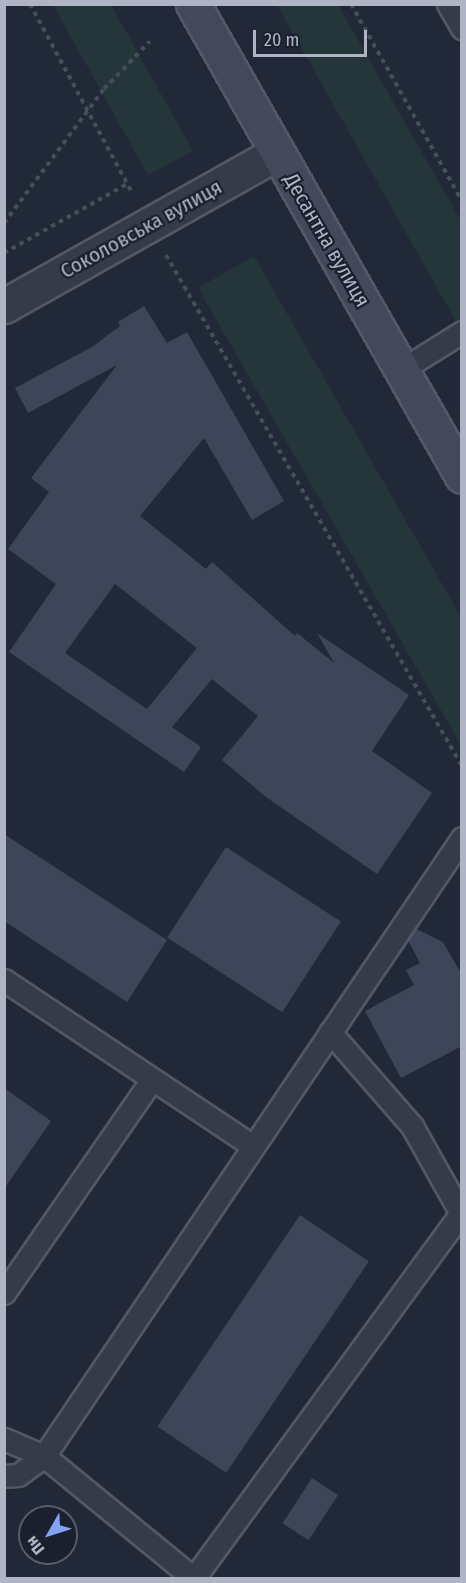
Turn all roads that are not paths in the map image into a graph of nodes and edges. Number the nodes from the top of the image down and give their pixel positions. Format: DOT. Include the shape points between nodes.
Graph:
graph roads {
  1 [pos="193,4"];
  2 [pos="448,4"];
  3 [pos="462,28"];
  4 [pos="277,153"];
  5 [pos="4,306"];
  6 [pos="462,333"];
  7 [pos="401,370"];
  8 [pos="462,476"];
  9 [pos="462,838"];
  10 [pos="4,980"];
  11 [pos="330,1032"];
  12 [pos="152,1079"];
  13 [pos="253,1146"];
  14 [pos="461,1214"];
  15 [pos="4,1293"];
  16 [pos="4,1439"];
  17 [pos="44,1456"];
  18 [pos="4,1476"];
  19 [pos="194,1578"];
  1 -- 4 [label="main road, Десантна вулиця"];
  2 -- 3 [label="lane"];
  4 -- 5 [label="street, Соколовська вулиця"];
  4 -- 7 [label="main road, Десантна вулиця"];
  6 -- 7 [label="lane"];
  7 -- 8 [label="main road, Десантна вулиця"];
  9 -- 11 [label="lane"];
  10 -- 12 [label="lane"];
  11 -- 13 [label="lane"];
  11 -- 14 [label="lane" via="412,1126"];
  12 -- 13 [label="lane"];
  12 -- 15 [label="lane"];
  13 -- 17 [label="lane"];
  14 -- 19 [label="lane"];
  16 -- 17 [label="lane"];
  17 -- 18 [label="lane" via="18,1475"];
  17 -- 19 [label="lane"];
}
